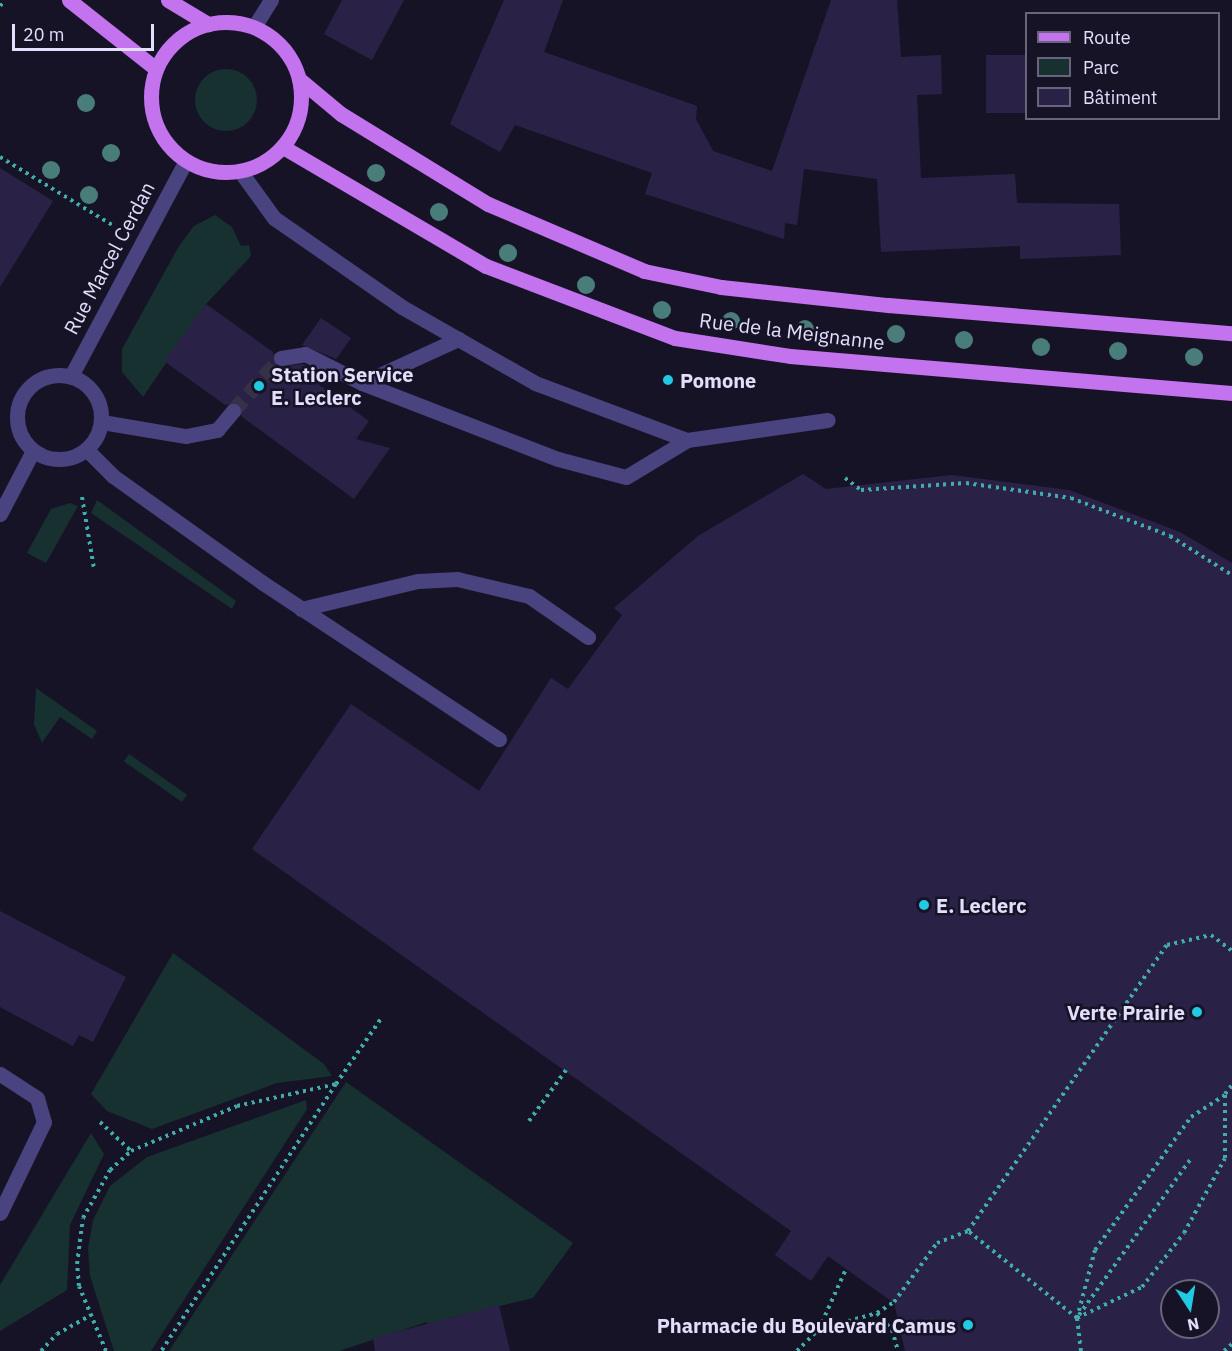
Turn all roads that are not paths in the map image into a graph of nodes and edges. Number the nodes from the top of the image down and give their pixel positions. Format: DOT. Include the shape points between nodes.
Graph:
graph roads {
  1 [pos="69,0"];
  2 [pos="168,0"];
  3 [pos="271,0"];
  4 [pos="208,24"];
  5 [pos="254,27"];
  6 [pos="156,69"];
  7 [pos="299,79"];
  8 [pos="283,147"];
  9 [pos="186,161"];
  10 [pos="240,171"];
  11 [pos="1232,333"];
  12 [pos="458,339"];
  13 [pos="281,358"];
  14 [pos="71,376"];
  15 [pos="362,383"];
  16 [pos="1232,393"];
  17 [pos="233,411"];
  18 [pos="828,420"];
  19 [pos="102,422"];
  20 [pos="687,440"];
  21 [pos="87,450"];
  22 [pos="33,452"];
  23 [pos="0,514"];
  24 [pos="301,609"];
  25 [pos="588,637"];
  26 [pos="499,739"];
  27 [pos="0,1074"];
  28 [pos="0,1213"];
  1 -- 6 [label="main road"];
  2 -- 4 [label="main road"];
  3 -- 5 [label="street"];
  4 -- 5 [label="main road"];
  4 -- 6 [label="main road" via="177,40"];
  5 -- 7 [label="main road" via="280,43"];
  6 -- 9 [label="main road" via="151,94 154,120 167,143"];
  7 -- 8 [label="main road" via="298,120"];
  7 -- 11 [label="main road, Rue de la Meignanne" via="341,114 488,204 644,271 721,287 888,305"];
  8 -- 10 [label="main road"];
  8 -- 16 [label="main road, Rue de la Meignanne" via="486,266 675,338 790,356"];
  9 -- 10 [label="main road" via="212,171"];
  9 -- 14 [label="street, Rue Marcel Cerdan"];
  10 -- 12 [label="street" via="274,218 293,233"];
  12 -- 15 [label="street"];
  12 -- 20 [label="street" via="535,383"];
  13 -- 15 [label="street" via="305,354"];
  14 -- 19 [label="street" via="95,394"];
  14 -- 22 [label="street" via="43,378 21,397 16,422"];
  15 -- 20 [label="street" via="558,459 626,477"];
  17 -- 19 [label="street" via="217,430 186,436"];
  18 -- 20 [label="street"];
  19 -- 21 [label="street"];
  21 -- 22 [label="street" via="60,460"];
  21 -- 24 [label="street" via="113,476"];
  22 -- 23 [label="street"];
  24 -- 25 [label="street" via="418,580 457,579 529,596"];
  24 -- 26 [label="street"];
  27 -- 28 [label="street" via="37,1098 44,1122"];
}
